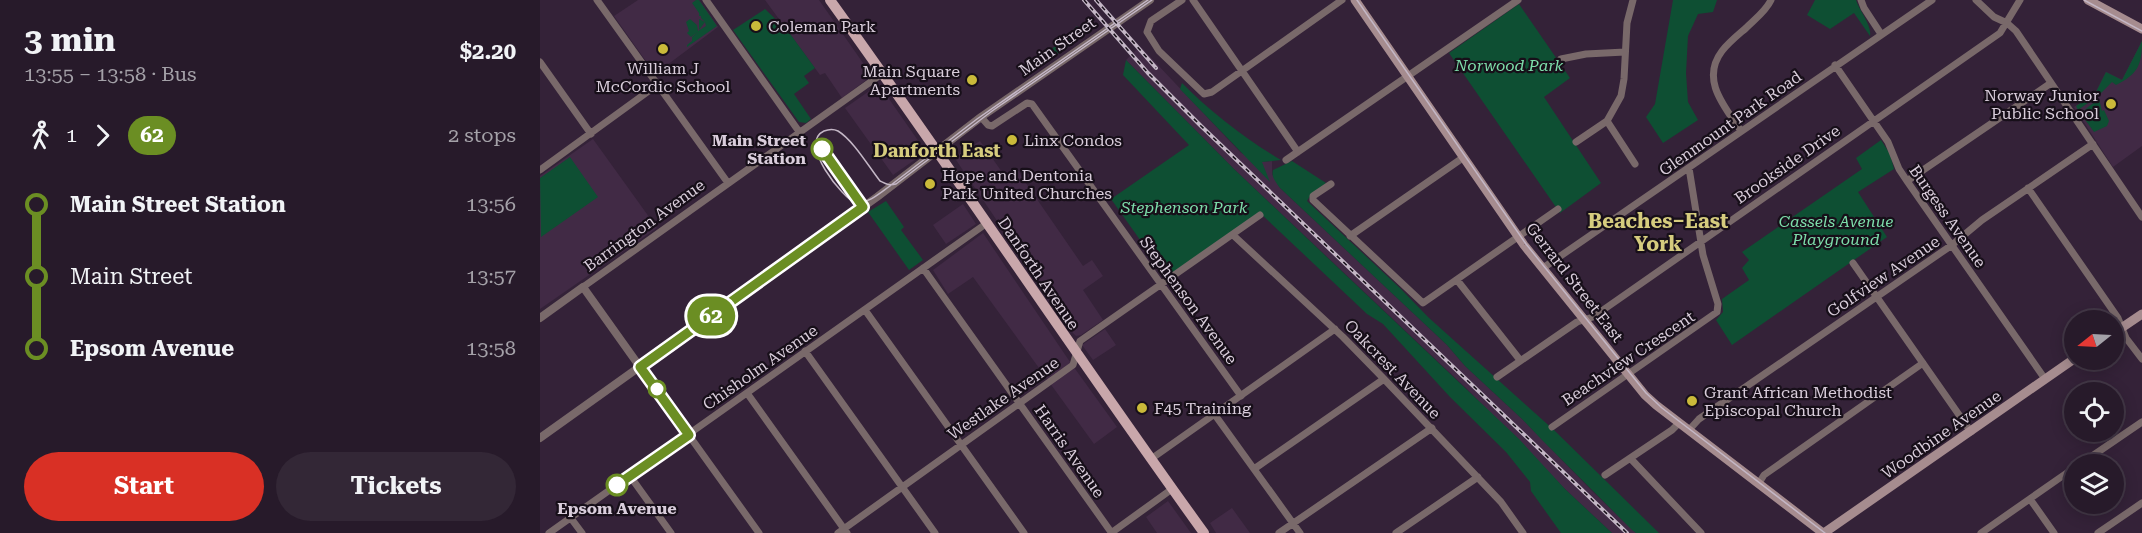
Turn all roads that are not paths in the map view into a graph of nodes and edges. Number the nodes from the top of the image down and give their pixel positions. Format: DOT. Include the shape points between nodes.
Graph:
graph roads {
  1 [pos="597,0"];
  2 [pos="706,0"];
  3 [pos="830,0"];
  4 [pos="1150,0"];
  5 [pos="1182,0"];
  6 [pos="1193,0"];
  7 [pos="1342,0"];
  8 [pos="1355,0"];
  9 [pos="1518,0"];
  10 [pos="1633,0"];
  11 [pos="1772,0"];
  12 [pos="1861,0"];
  13 [pos="1932,0"];
  14 [pos="1976,0"];
  15 [pos="2020,0"];
  16 [pos="2088,0"];
  17 [pos="2100,3"];
  18 [pos="2007,23"];
  19 [pos="2142,29"];
  20 [pos="1881,34"];
  21 [pos="1625,52"];
  22 [pos="1561,58"];
  23 [pos="540,62"];
  24 [pos="1834,65"];
  25 [pos="1242,71"];
  26 [pos="883,74"];
  27 [pos="1407,75"];
  28 [pos="2052,82"];
  29 [pos="657,85"];
  30 [pos="1031,103"];
  31 [pos="981,117"];
  32 [pos="1873,120"];
  33 [pos="1607,121"];
  34 [pos="1741,131"];
  35 [pos="800,133"];
  36 [pos="591,134"];
  37 [pos="1576,142"];
  38 [pos="2093,144"];
  39 [pos="938,151"];
  40 [pos="1298,152"];
  41 [pos="1464,157"];
  42 [pos="1286,160"];
  43 [pos="1635,164"];
  44 [pos="1689,168"];
  45 [pos="540,170"];
  46 [pos="1907,181"];
  47 [pos="728,183"];
  48 [pos="1331,184"];
  49 [pos="2028,188"];
  50 [pos="1558,209"];
  51 [pos="1260,215"];
  52 [pos="2142,217"];
  53 [pos="987,223"];
  54 [pos="1233,235"];
  55 [pos="1350,236"];
  56 [pos="1519,237"];
  57 [pos="1701,241"];
  58 [pos="1952,245"];
  59 [pos="1853,263"];
  60 [pos="923,268"];
  61 [pos="1543,268"];
  62 [pos="1456,280"];
  63 [pos="1162,285"];
  64 [pos="584,287"];
  65 [pos="1876,296"];
  66 [pos="865,310"];
  67 [pos="2112,310"];
  68 [pos="2142,314"];
  69 [pos="540,318"];
  70 [pos="1585,319"];
  71 [pos="2124,326"];
  72 [pos="1335,329"];
  73 [pos="2124,336"];
  74 [pos="806,351"];
  75 [pos="1075,353"];
  76 [pos="2142,359"];
  77 [pos="1520,360"];
  78 [pos="1923,363"];
  79 [pos="2064,366"];
  80 [pos="640,367"];
  81 [pos="1629,374"];
  82 [pos="1497,376"];
  83 [pos="1384,379"];
  84 [pos="2045,379"];
  85 [pos="747,393"];
  86 [pos="1241,396"];
  87 [pos="1019,402"];
  88 [pos="1215,415"];
  89 [pos="2142,422"];
  90 [pos="1679,423"];
  91 [pos="1552,427"];
  92 [pos="1431,428"];
  93 [pos="1689,430"];
  94 [pos="1971,432"];
  95 [pos="689,435"];
  96 [pos="540,438"];
  97 [pos="960,444"];
  98 [pos="2095,454"];
  99 [pos="1151,459"];
  100 [pos="1631,459"];
  101 [pos="1254,469"];
  102 [pos="1605,475"];
  103 [pos="2064,475"];
  104 [pos="630,476"];
  105 [pos="1478,477"];
  106 [pos="1759,483"];
  107 [pos="902,487"];
  108 [pos="1172,489"];
  109 [pos="2030,499"];
  110 [pos="2142,503"];
  111 [pos="570,517"];
  112 [pos="1293,523"];
  113 [pos="843,531"];
  114 [pos="549,533"];
  115 [pos="582,533"];
  116 [pos="671,533"];
  117 [pos="759,533"];
  118 [pos="935,533"];
  119 [pos="1023,533"];
  120 [pos="1111,533"];
  121 [pos="1204,533"];
  122 [pos="1279,533"];
  123 [pos="1300,533"];
  124 [pos="1396,533"];
  125 [pos="1523,533"];
  126 [pos="1701,533"];
  127 [pos="1824,533"];
  128 [pos="1981,533"];
  129 [pos="2054,533"];
  130 [pos="2098,533"];
  1 -- 29 [label="street"];
  2 -- 35 [label="street"];
  3 -- 26 [label="main road, Danforth Avenue"];
  4 -- 31 [label="street, Main Street"];
  5 -- 25 [label="street" via="1151,21 1147,32 1150,39 1204,94"];
  6 -- 25 [label="street"];
  7 -- 25 [label="street"];
  8 -- 27 [label="main road, Gerrard Street East"];
  9 -- 27 [label="street"];
  10 -- 21 [label="street"];
  11 -- 34 [label="street" via="1722,51 1714,69 1718,96"];
  12 -- 20 [label="street"];
  13 -- 20 [label="street, Glenmount Park Road"];
  14 -- 18 [label="street"];
  15 -- 18 [label="street, Brookside Drive"];
  16 -- 17 [label="main road"];
  17 -- 19 [label="main road"];
  18 -- 28 [label="street"];
  18 -- 32 [label="street, Brookside Drive" via="2000,33"];
  20 -- 24 [label="street, Glenmount Park Road"];
  21 -- 22 [label="street"];
  21 -- 33 [label="street" via="1623,88"];
  23 -- 36 [label="street"];
  24 -- 32 [label="street, Burgess Avenue"];
  24 -- 34 [label="street, Glenmount Park Road"];
  25 -- 40 [label="street"];
  26 -- 35 [label="street, Barrington Avenue"];
  26 -- 39 [label="main road, Danforth Avenue"];
  27 -- 40 [label="street"];
  27 -- 41 [label="main road, Gerrard Street East"];
  28 -- 38 [label="street"];
  28 -- 46 [label="street"];
  29 -- 36 [label="street"];
  29 -- 47 [label="street"];
  30 -- 31 [label="street, Main Street" via="992,126"];
  30 -- 63 [label="street, Stephenson Avenue"];
  31 -- 39 [label="street, Main Street"];
  32 -- 46 [label="street, Burgess Avenue"];
  32 -- 57 [label="street, Brookside Drive"];
  33 -- 37 [label="street"];
  33 -- 43 [label="street"];
  34 -- 44 [label="street, Glenmount Park Road"];
  35 -- 47 [label="street, Barrington Avenue"];
  36 -- 45 [label="street"];
  38 -- 49 [label="street, Golfview Avenue"];
  38 -- 52 [label="street"];
  39 -- 53 [label="main road, Danforth Avenue"];
  39 -- 80 [label="street, Main Street"];
  40 -- 42 [label="street"];
  41 -- 55 [label="street"];
  41 -- 56 [label="main road, Gerrard Street East"];
  44 -- 57 [label="street, Beachview Crescent"];
  44 -- 61 [label="street, Glenmount Park Road"];
  46 -- 58 [label="street, Burgess Avenue"];
  47 -- 64 [label="street, Barrington Avenue"];
  48 -- 55 [label="street" via="1313,200"];
  49 -- 58 [label="street, Golfview Avenue"];
  49 -- 67 [label="street"];
  50 -- 56 [label="street"];
  51 -- 54 [label="street, Westlake Avenue"];
  53 -- 60 [label="street, Chisholm Avenue"];
  53 -- 75 [label="main road, Danforth Avenue"];
  54 -- 63 [label="street, Westlake Avenue"];
  54 -- 72 [label="street, Oakcrest Avenue"];
  55 -- 62 [label="street" via="1423,303"];
  56 -- 61 [label="main road, Gerrard Street East"];
  56 -- 62 [label="street"];
  57 -- 70 [label="street, Brookside Drive"];
  57 -- 81 [label="street, Beachview Crescent" via="1717,312"];
  58 -- 65 [label="street, Golfview Avenue"];
  58 -- 84 [label="street, Burgess Avenue"];
  59 -- 65 [label="street"];
  60 -- 66 [label="street, Chisholm Avenue"];
  60 -- 87 [label="street, Harris Avenue"];
  61 -- 70 [label="main road, Gerrard Street East"];
  62 -- 77 [label="street"];
  63 -- 75 [label="street, Westlake Avenue" via="1080,341"];
  63 -- 86 [label="street, Stephenson Avenue"];
  64 -- 69 [label="street, Barrington Avenue"];
  64 -- 80 [label="street"];
  65 -- 78 [label="street"];
  65 -- 93 [label="street, Golfview Avenue"];
  66 -- 74 [label="street, Chisholm Avenue"];
  66 -- 97 [label="street"];
  68 -- 71 [label="main road"];
  70 -- 77 [label="street, Brookside Drive"];
  70 -- 81 [label="main road, Gerrard Street East"];
  72 -- 83 [label="street, Oakcrest Avenue"];
  72 -- 86 [label="street"];
  73 -- 76 [label="street"];
  74 -- 85 [label="street, Chisholm Avenue"];
  74 -- 107 [label="street"];
  75 -- 87 [label="street, Westlake Avenue" via="1073,365"];
  75 -- 99 [label="main road, Danforth Avenue"];
  77 -- 82 [label="street, Brookside Drive"];
  78 -- 94 [label="street"];
  78 -- 106 [label="street" via="1764,475"];
  79 -- 84 [label="main road, Woodbine Avenue"];
  80 -- 95 [label="street"];
  80 -- 96 [label="street, Main Street"];
  81 -- 90 [label="main road, Gerrard Street East" via="1650,400"];
  81 -- 91 [label="street, Beachview Crescent"];
  83 -- 92 [label="street, Oakcrest Avenue"];
  83 -- 101 [label="street"];
  84 -- 94 [label="main road, Woodbine Avenue"];
  85 -- 95 [label="street, Chisholm Avenue"];
  85 -- 113 [label="street"];
  86 -- 88 [label="street"];
  87 -- 97 [label="street, Westlake Avenue"];
  87 -- 120 [label="street, Harris Avenue"];
  88 -- 99 [label="street"];
  88 -- 101 [label="street"];
  89 -- 98 [label="street"];
  90 -- 93 [label="main road, Gerrard Street East"];
  90 -- 100 [label="street"];
  92 -- 105 [label="street, Oakcrest Avenue"];
  92 -- 112 [label="street"];
  93 -- 106 [label="main road, Gerrard Street East"];
  94 -- 127 [label="main road, Woodbine Avenue"];
  95 -- 104 [label="street, Chisholm Avenue"];
  95 -- 117 [label="street"];
  97 -- 107 [label="street, Westlake Avenue"];
  97 -- 119 [label="street"];
  99 -- 108 [label="main road, Danforth Avenue"];
  100 -- 102 [label="street"];
  100 -- 126 [label="street"];
  101 -- 112 [label="street"];
  103 -- 109 [label="street"];
  104 -- 111 [label="street, Chisholm Avenue"];
  104 -- 116 [label="street"];
  105 -- 124 [label="street"];
  105 -- 125 [label="street, Oakcrest Avenue"];
  106 -- 127 [label="main road, Gerrard Street East"];
  107 -- 113 [label="street, Westlake Avenue"];
  107 -- 118 [label="street"];
  108 -- 120 [label="street"];
  108 -- 121 [label="main road, Danforth Avenue"];
  109 -- 128 [label="street"];
  109 -- 129 [label="street"];
  110 -- 130 [label="street"];
  111 -- 114 [label="street, Chisholm Avenue"];
  111 -- 115 [label="street"];
  112 -- 122 [label="street"];
  112 -- 123 [label="street"];
}
